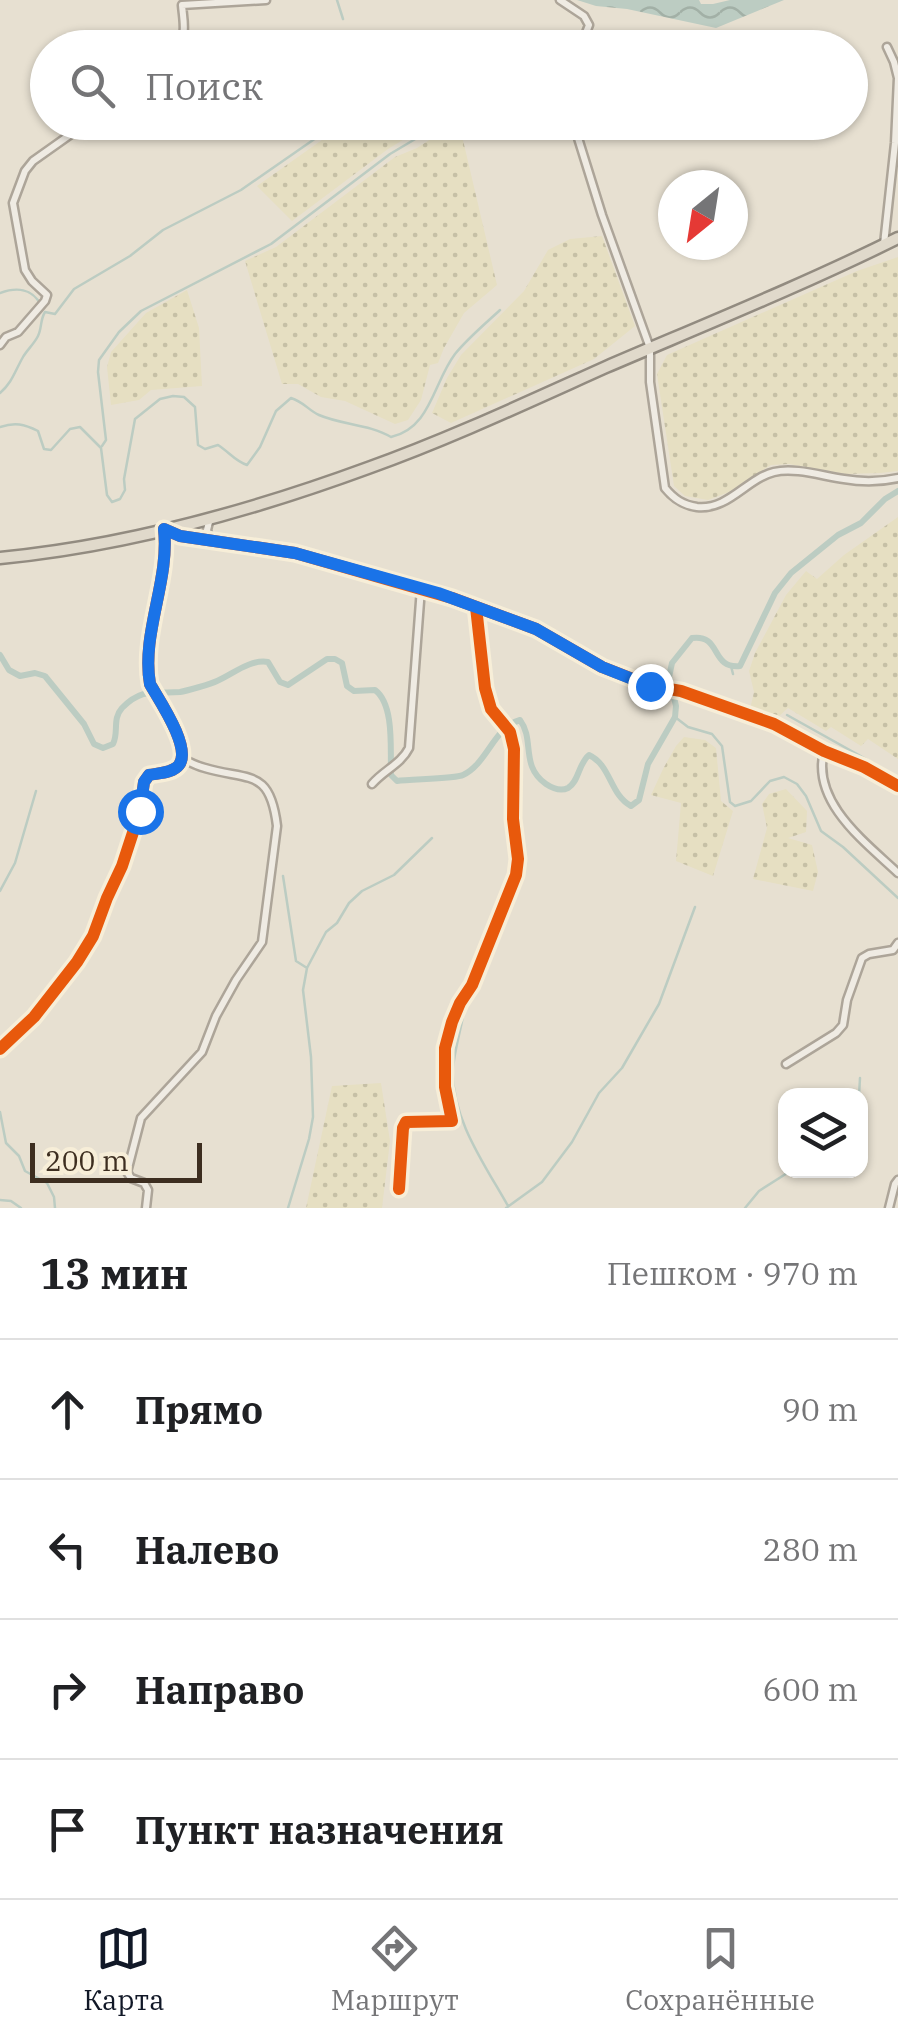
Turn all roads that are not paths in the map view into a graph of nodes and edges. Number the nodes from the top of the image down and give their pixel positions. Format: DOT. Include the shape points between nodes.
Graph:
graph roads {
  1 [pos="266,0"];
  2 [pos="560,0"];
  3 [pos="184,30"];
  4 [pos="586,30"];
  5 [pos="887,47"];
  6 [pos="63,140"];
  7 [pos="579,140"];
  8 [pos="898,238"];
  9 [pos="884,245"];
  10 [pos="0,345"];
  11 [pos="650,348"];
  12 [pos="898,478"];
  13 [pos="210,518"];
  14 [pos="164,529"];
  15 [pos="210,540"];
  16 [pos="0,558"];
  17 [pos="421,588"];
  18 [pos="476,606"];
  19 [pos="824,751"];
  20 [pos="182,758"];
  21 [pos="372,784"];
  22 [pos="898,786"];
  23 [pos="898,873"];
  24 [pos="898,943"];
  25 [pos="0,1049"];
  26 [pos="786,1064"];
  27 [pos="898,1180"];
  28 [pos="399,1189"];
  29 [pos="146,1208"];
  30 [pos="889,1208"];
  1 -- 3 [label="street" via="182,5"];
  2 -- 4 [label="street" via="584,16"];
  5 -- 9 [label="street" via="898,78"];
  6 -- 10 [label="street" via="33,161 14,203 25,270 46,301"];
  7 -- 11 [label="street"];
  8 -- 9 [label="highway"];
  9 -- 11 [label="highway"];
  11 -- 12 [label="street" via="665,488 685,504 719,505 784,470 849,480"];
  11 -- 13 [label="highway" via="373,466"];
  13 -- 14 [label="highway"];
  13 -- 15 [label="street"];
  14 -- 15 [label="street"];
  14 -- 16 [label="highway"];
  14 -- 20 [label="street" via="148,674"];
  15 -- 17 [label="street" via="295,553"];
  17 -- 18 [label="street"];
  17 -- 21 [label="street" via="409,748"];
  18 -- 19 [label="street" via="536,629 602,667 774,724"];
  18 -- 28 [label="street" via="485,688 514,749 516,875 449,1032 444,1088 452,1120 406,1122"];
  19 -- 22 [label="street"];
  19 -- 23 [label="street" via="828,796"];
  20 -- 25 [label="street" via="178,767 144,782 122,866 93,936 34,1017"];
  20 -- 29 [label="street" via="263,784 276,826 262,942 202,1052 140,1118 127,1172 144,1182"];
  24 -- 26 [label="street" via="862,958 843,1025"];
  27 -- 30 [label="street"];
}
